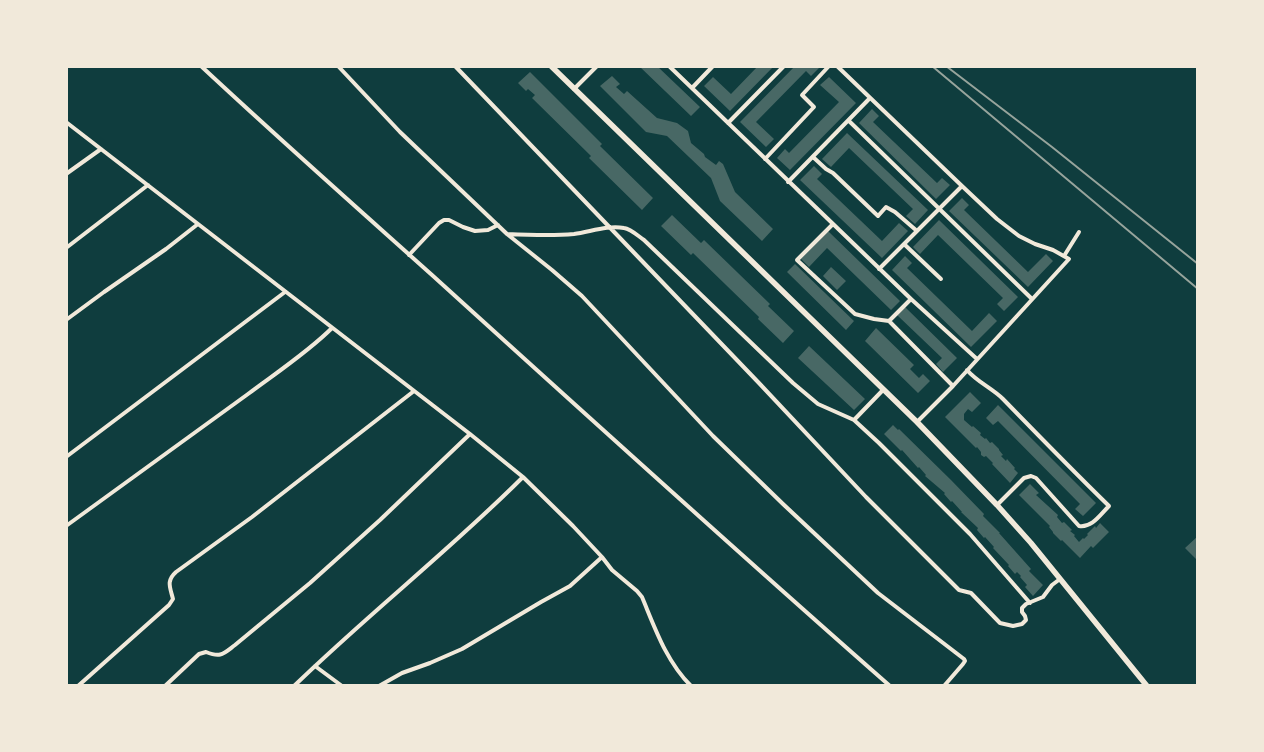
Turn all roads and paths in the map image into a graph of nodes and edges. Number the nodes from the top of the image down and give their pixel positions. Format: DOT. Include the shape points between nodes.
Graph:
graph roads {
  1 [pos="201,66"];
  2 [pos="338,66"];
  3 [pos="456,66"];
  4 [pos="551,66"];
  5 [pos="597,66"];
  6 [pos="669,66"];
  7 [pos="713,66"];
  8 [pos="784,66"];
  9 [pos="830,66"];
  10 [pos="837,66"];
  11 [pos="692,88"];
  12 [pos="574,89"];
  13 [pos="870,98"];
  14 [pos="849,120"];
  15 [pos="66,122"];
  16 [pos="728,124"];
  17 [pos="101,149"];
  18 [pos="813,157"];
  19 [pos="765,159"];
  20 [pos="66,174"];
  21 [pos="788,182"];
  22 [pos="148,185"];
  23 [pos="962,186"];
  24 [pos="940,208"];
  25 [pos="198,224"];
  26 [pos="832,224"];
  27 [pos="498,225"];
  28 [pos="608,227"];
  29 [pos="917,231"];
  30 [pos="1079,232"];
  31 [pos="507,234"];
  32 [pos="904,244"];
  33 [pos="66,248"];
  34 [pos="409,255"];
  35 [pos="1064,256"];
  36 [pos="879,269"];
  37 [pos="941,279"];
  38 [pos="285,292"];
  39 [pos="910,299"];
  40 [pos="1032,299"];
  41 [pos="66,320"];
  42 [pos="889,321"];
  43 [pos="332,328"];
  44 [pos="977,358"];
  45 [pos="967,370"];
  46 [pos="953,386"];
  47 [pos="883,390"];
  48 [pos="414,391"];
  49 [pos="854,420"];
  50 [pos="917,422"];
  51 [pos="470,434"];
  52 [pos="66,457"];
  53 [pos="523,477"];
  54 [pos="997,504"];
  55 [pos="66,526"];
  56 [pos="602,557"];
  57 [pos="1060,578"];
  58 [pos="1030,603"];
  59 [pos="315,666"];
  60 [pos="78,686"];
  61 [pos="165,686"];
  62 [pos="294,686"];
  63 [pos="342,686"];
  64 [pos="379,686"];
  65 [pos="691,686"];
  66 [pos="890,686"];
  67 [pos="944,686"];
  68 [pos="1147,686"];
  1 -- 34 [label="street"];
  2 -- 27 [label="street" via="400,132"];
  3 -- 28 [label="street"];
  4 -- 12 [label="main road"];
  5 -- 12 [label="street"];
  6 -- 11 [label="street"];
  7 -- 11 [label="street"];
  8 -- 16 [label="street"];
  9 -- 19 [label="street" via="802,95 814,107"];
  10 -- 13 [label="street"];
  11 -- 16 [label="street"];
  12 -- 47 [label="main road"];
  13 -- 14 [label="street"];
  13 -- 23 [label="street"];
  14 -- 18 [label="street"];
  14 -- 24 [label="street"];
  15 -- 17 [label="street"];
  16 -- 19 [label="street"];
  17 -- 20 [label="street"];
  17 -- 22 [label="street"];
  18 -- 21 [label="street"];
  18 -- 29 [label="street" via="878,216 886,208"];
  19 -- 21 [label="street"];
  21 -- 26 [label="street"];
  22 -- 25 [label="street"];
  22 -- 33 [label="street"];
  23 -- 24 [label="street"];
  23 -- 35 [label="street" via="1019,236"];
  24 -- 29 [label="street"];
  24 -- 40 [label="street"];
  25 -- 38 [label="street"];
  25 -- 41 [label="street"];
  26 -- 36 [label="street"];
  26 -- 42 [label="street" via="797,260 855,314"];
  27 -- 31 [label="street"];
  27 -- 34 [label="street" via="475,231 444,220"];
  28 -- 31 [label="street" via="572,234"];
  28 -- 49 [label="street" via="626,228 644,240 793,384 818,404"];
  28 -- 58 [label="street" via="959,590 971,593 1000,623 1013,626 1026,620 1022,608"];
  29 -- 32 [label="street"];
  30 -- 35 [label="street"];
  31 -- 67 [label="street" via="582,296 713,436 878,593 964,659 965,662"];
  32 -- 36 [label="street"];
  32 -- 37 [label="street"];
  34 -- 66 [label="street"];
  35 -- 40 [label="street" via="1070,259"];
  36 -- 39 [label="street"];
  38 -- 43 [label="street"];
  38 -- 52 [label="street"];
  39 -- 42 [label="street"];
  39 -- 44 [label="street"];
  40 -- 44 [label="street"];
  42 -- 46 [label="street"];
  43 -- 48 [label="street"];
  43 -- 55 [label="street" via="288,364"];
  44 -- 45 [label="street"];
  45 -- 46 [label="street"];
  45 -- 54 [label="street" via="1001,396 1109,506 1086,527 1079,526 1036,478 1030,476"];
  46 -- 50 [label="street"];
  47 -- 49 [label="street"];
  47 -- 50 [label="main road"];
  48 -- 51 [label="street"];
  48 -- 60 [label="street" via="176,572 169,583 172,599 169,605"];
  49 -- 58 [label="street" via="970,534"];
  50 -- 54 [label="main road"];
  51 -- 53 [label="street"];
  51 -- 61 [label="street" via="310,583 235,645 223,654 199,654"];
  53 -- 56 [label="street"];
  53 -- 59 [label="street"];
  54 -- 57 [label="main road"];
  56 -- 64 [label="street" via="570,586 462,649 402,673"];
  56 -- 65 [label="street" via="642,597 671,663"];
  57 -- 58 [label="street" via="1043,597"];
  57 -- 68 [label="main road"];
  59 -- 62 [label="street"];
  59 -- 63 [label="street"];
}
